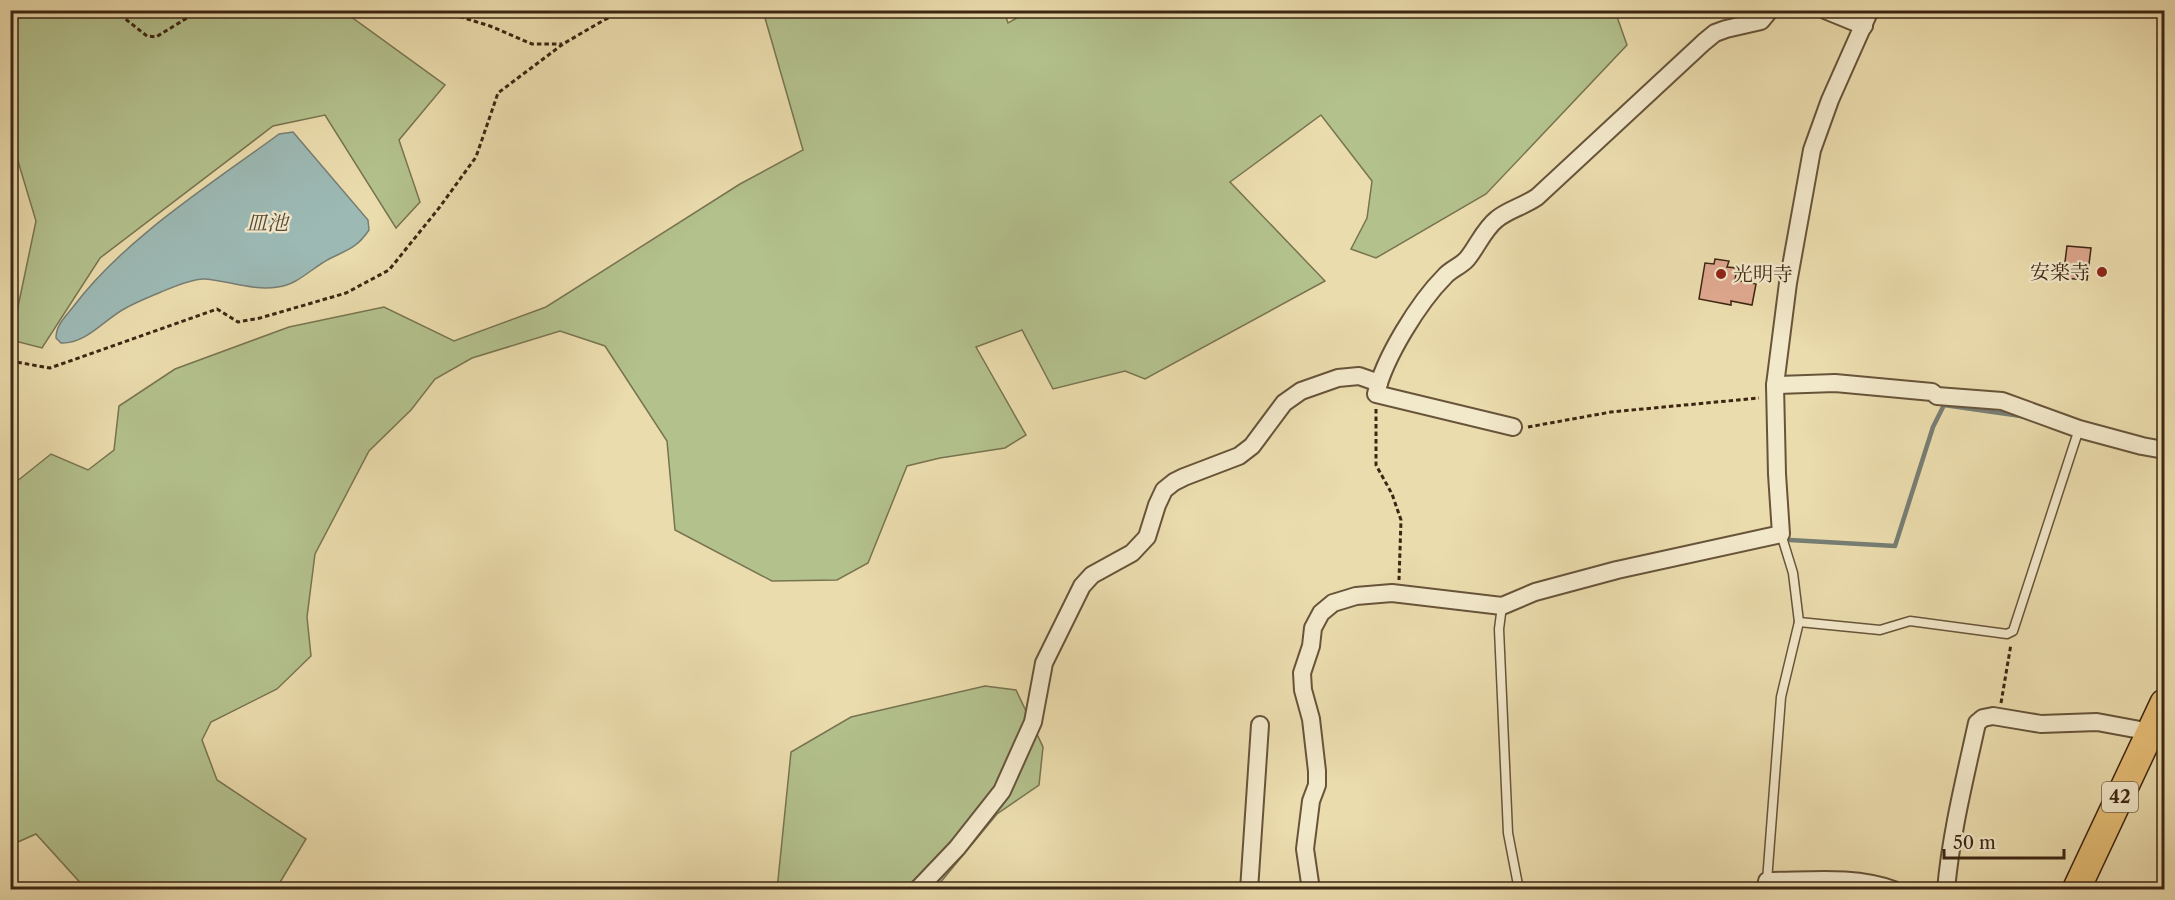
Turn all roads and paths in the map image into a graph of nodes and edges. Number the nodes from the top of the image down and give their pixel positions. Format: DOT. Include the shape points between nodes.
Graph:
graph roads {
  1 [pos="114,10"];
  2 [pos="200,10"];
  3 [pos="438,10"];
  4 [pos="626,10"];
  5 [pos="1770,10"];
  6 [pos="1825,10"];
  7 [pos="1867,18"];
  8 [pos="563,44"];
  9 [pos="10,361"];
  10 [pos="1377,388"];
  11 [pos="1775,389"];
  12 [pos="1512,427"];
  13 [pos="2079,429"];
  14 [pos="2164,450"];
  15 [pos="1781,534"];
  16 [pos="1396,593"];
  17 [pos="1502,606"];
  18 [pos="1799,622"];
  19 [pos="2013,631"];
  20 [pos="2164,704"];
  21 [pos="1999,717"];
  22 [pos="1260,725"];
  23 [pos="2156,730"];
  24 [pos="1766,885"];
  25 [pos="917,890"];
  26 [pos="1249,890"];
  27 [pos="1311,890"];
  28 [pos="1519,890"];
  29 [pos="1894,890"];
  30 [pos="1946,890"];
  31 [pos="2076,890"];
  1 -- 2 [label="path" via="147,36 156,37"];
  3 -- 8 [label="path" via="532,44"];
  4 -- 8 [label="path"];
  5 -- 10 [label="street" via="1761,21 1715,33 1537,197 1497,218 1465,261 1426,296"];
  6 -- 7 [label="street"];
  7 -- 11 [label="street" via="1812,150 1788,283"];
  8 -- 9 [label="path" via="498,93 476,157 388,270 346,293 260,318 237,322 218,309 50,368"];
  10 -- 12 [label="street"];
  10 -- 16 [label="path" via="1376,465 1401,520"];
  10 -- 25 [label="street" via="1359,376 1338,378 1301,391 1284,403 1252,446 1239,456 1184,477 1164,490 1147,537 1132,553 1092,575 1082,586 1044,663 1033,722 1002,791"];
  11 -- 12 [label="path" via="1767,398 1611,412"];
  11 -- 13 [label="street" via="1836,382 2002,401"];
  11 -- 15 [label="street"];
  13 -- 14 [label="street"];
  13 -- 19 [label="lane"];
  15 -- 17 [label="street" via="1617,570 1535,592"];
  15 -- 18 [label="lane" via="1793,573"];
  16 -- 17 [label="street"];
  16 -- 27 [label="street" via="1356,596 1333,603 1320,613 1313,627 1302,673 1317,771 1305,849"];
  17 -- 28 [label="lane" via="1499,628 1508,833"];
  18 -- 19 [label="lane" via="1880,630 1910,621 2007,634"];
  18 -- 24 [label="lane" via="1781,697"];
  19 -- 21 [label="path"];
  20 -- 23 [label="highway, 42"];
  21 -- 23 [label="street" via="2041,724 2097,722"];
  21 -- 30 [label="street" via="1983,718 1977,723 1950,850"];
  22 -- 26 [label="street"];
  23 -- 31 [label="highway, 42"];
  24 -- 29 [label="street" via="1851,881"];
}
